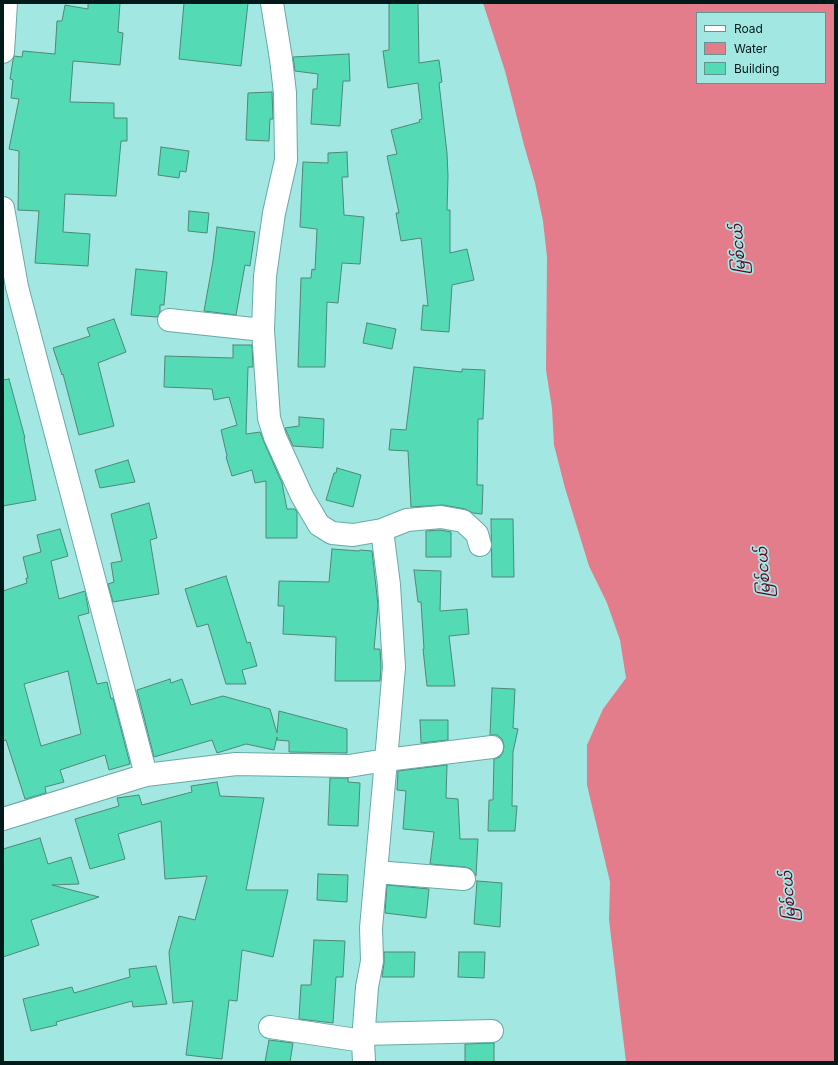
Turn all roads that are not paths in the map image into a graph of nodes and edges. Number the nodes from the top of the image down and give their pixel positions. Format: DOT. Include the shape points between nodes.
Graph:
graph roads {
  1 [pos="6,3"];
  2 [pos="272,3"];
  3 [pos="3,52"];
  4 [pos="3,208"];
  5 [pos="169,320"];
  6 [pos="263,330"];
  7 [pos="382,530"];
  8 [pos="480,545"];
  9 [pos="492,747"];
  10 [pos="386,760"];
  11 [pos="146,775"];
  12 [pos="3,819"];
  13 [pos="376,872"];
  14 [pos="464,879"];
  15 [pos="270,1027"];
  16 [pos="492,1031"];
  17 [pos="363,1046"];
  1 -- 3 [label="street"];
  2 -- 6 [label="street" via="285,92 286,160 274,213 265,276"];
  4 -- 11 [label="street" via="17,287"];
  5 -- 6 [label="street"];
  6 -- 7 [label="street" via="269,418 302,496 320,525 332,533 353,535"];
  7 -- 8 [label="street" via="407,520 441,517 463,521 477,534"];
  7 -- 10 [label="street" via="389,585 394,667"];
  9 -- 10 [label="street"];
  10 -- 11 [label="street" via="349,766 236,764"];
  10 -- 13 [label="street"];
  11 -- 12 [label="street"];
  13 -- 14 [label="street"];
  13 -- 17 [label="street" via="371,928 372,961 367,987"];
  15 -- 17 [label="street"];
  16 -- 17 [label="street"];
}
